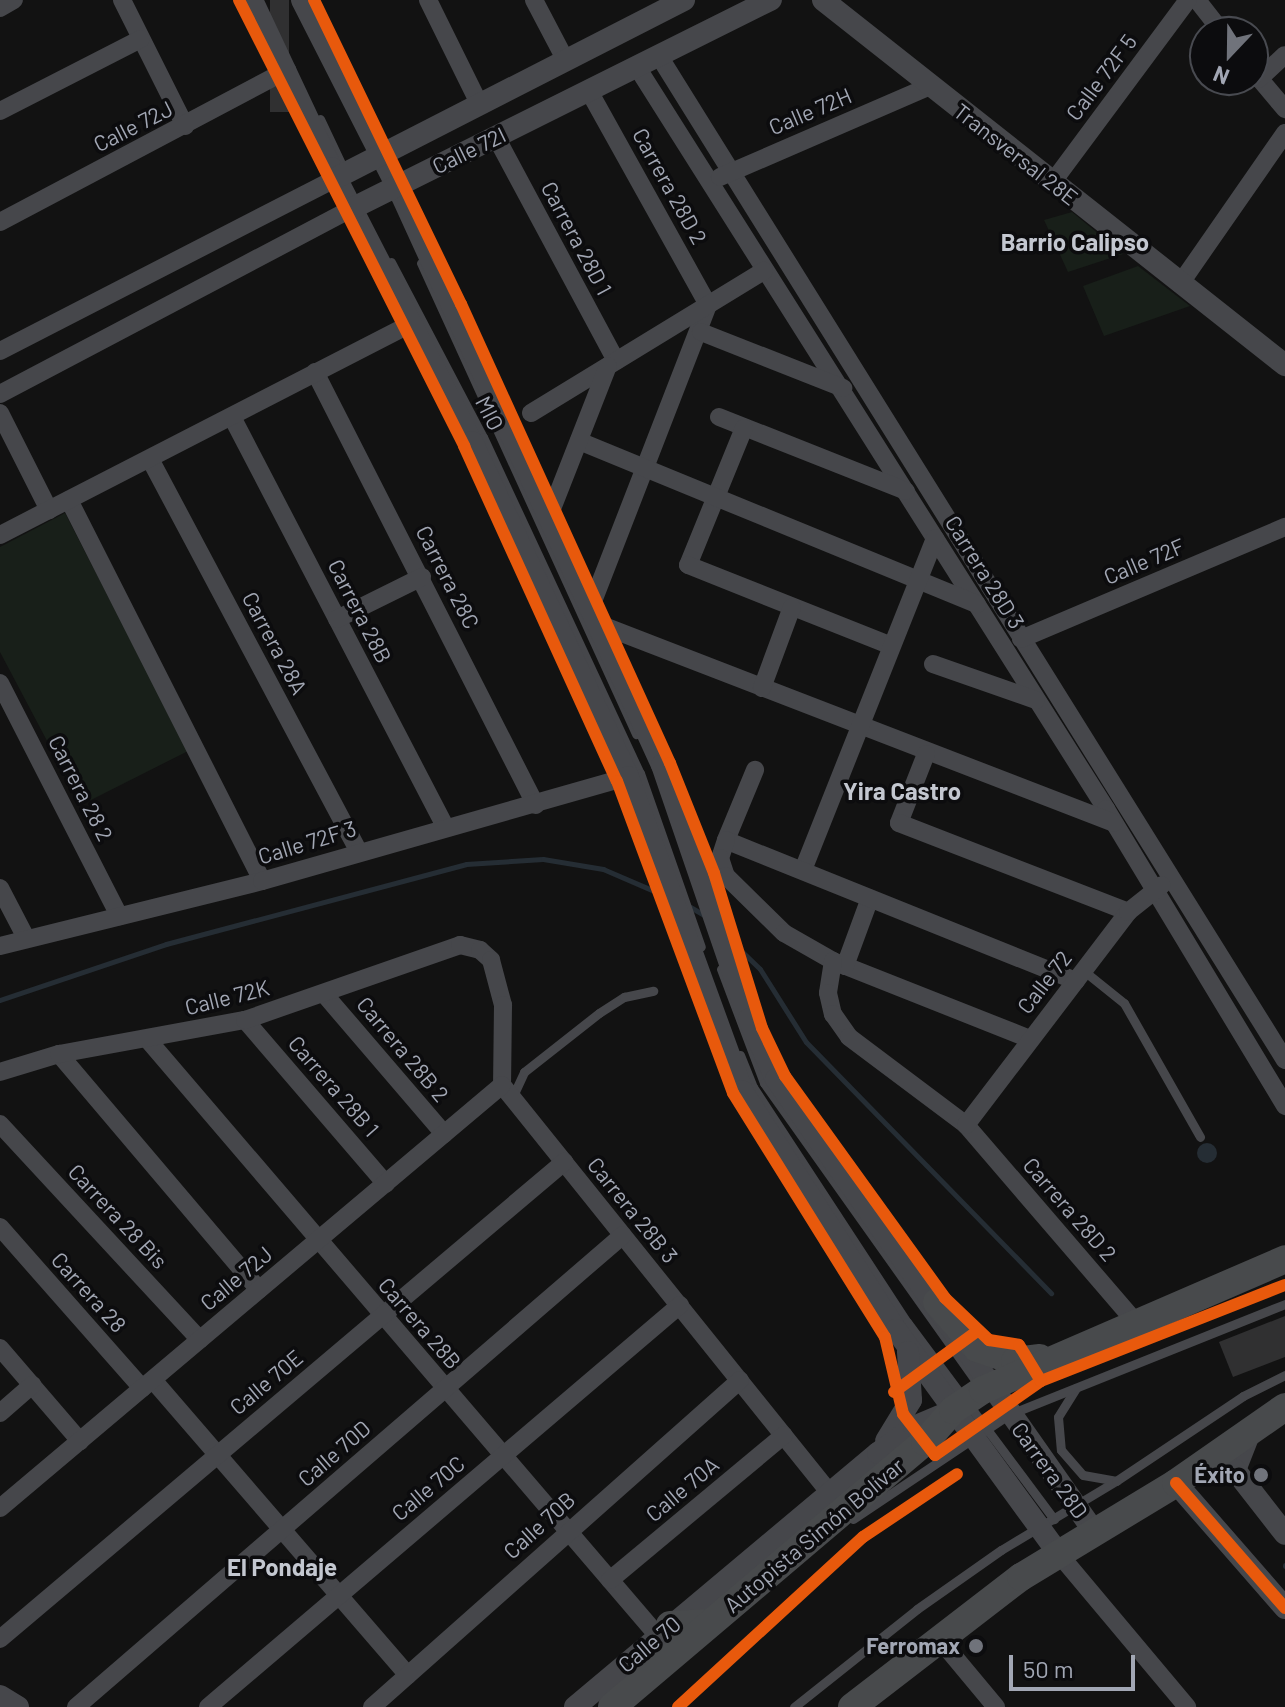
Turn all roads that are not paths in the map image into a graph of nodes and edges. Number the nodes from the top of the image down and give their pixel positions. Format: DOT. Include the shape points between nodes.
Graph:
graph roads {
  1 [pos="14,0"];
  2 [pos="122,0"];
  3 [pos="252,0"];
  4 [pos="262,0"];
  5 [pos="296,0"];
  6 [pos="302,0"];
  7 [pos="428,0"];
  8 [pos="534,0"];
  9 [pos="771,0"];
  10 [pos="823,0"];
  11 [pos="1188,0"];
  12 [pos="1197,0"];
  13 [pos="672,3"];
  14 [pos="0,8"];
  15 [pos="1210,16"];
  16 [pos="141,39"];
  17 [pos="659,56"];
  18 [pos="566,61"];
  19 [pos="637,67"];
  20 [pos="287,70"];
  21 [pos="930,86"];
  22 [pos="1269,90"];
  23 [pos="589,91"];
  24 [pos="480,105"];
  25 [pos="1285,109"];
  26 [pos="0,111"];
  27 [pos="185,126"];
  28 [pos="1285,133"];
  29 [pos="496,137"];
  30 [pos="377,157"];
  31 [pos="731,171"];
  32 [pos="341,176"];
  33 [pos="709,182"];
  34 [pos="1052,183"];
  35 [pos="393,188"];
  36 [pos="357,206"];
  37 [pos="0,222"];
  38 [pos="764,271"];
  39 [pos="1180,284"];
  40 [pos="708,305"];
  41 [pos="412,323"];
  42 [pos="701,332"];
  43 [pos="0,351"];
  44 [pos="612,363"];
  45 [pos="1285,365"];
  46 [pos="315,372"];
  47 [pos="843,388"];
  48 [pos="0,394"];
  49 [pos="0,413"];
  50 [pos="531,413"];
  51 [pos="232,417"];
  52 [pos="719,417"];
  53 [pos="744,428"];
  54 [pos="579,441"];
  55 [pos="150,459"];
  56 [pos="647,471"];
  57 [pos="906,491"];
  58 [pos="69,500"];
  59 [pos="714,500"];
  60 [pos="49,510"];
  61 [pos="548,519"];
  62 [pos="1285,527"];
  63 [pos="0,535"];
  64 [pos="935,538"];
  65 [pos="422,577"];
  66 [pos="916,582"];
  67 [pos="977,604"];
  68 [pos="792,607"];
  69 [pos="593,617"];
  70 [pos="337,619"];
  71 [pos="1021,639"];
  72 [pos="892,646"];
  73 [pos="933,664"];
  74 [pos="0,683"];
  75 [pos="762,688"];
  76 [pos="1036,700"];
  77 [pos="860,727"];
  78 [pos="926,754"];
  79 [pos="755,770"];
  80 [pos="628,777"];
  81 [pos="536,805"];
  82 [pos="1114,811"];
  83 [pos="445,827"];
  84 [pos="726,840"];
  85 [pos="661,845"];
  86 [pos="358,850"];
  87 [pos="692,862"];
  88 [pos="803,870"];
  89 [pos="1171,880"];
  90 [pos="262,881"];
  91 [pos="0,888"];
  92 [pos="1152,891"];
  93 [pos="870,898"];
  94 [pos="1128,912"];
  95 [pos="119,916"];
  96 [pos="26,938"];
  97 [pos="0,946"];
  98 [pos="839,964"];
  99 [pos="1080,976"];
  100 [pos="709,989"];
  101 [pos="653,991"];
  102 [pos="325,995"];
  103 [pos="741,1013"];
  104 [pos="245,1020"];
  105 [pos="1277,1032"];
  106 [pos="1030,1039"];
  107 [pos="148,1040"];
  108 [pos="59,1054"];
  109 [pos="1285,1060"];
  110 [pos="0,1072"];
  111 [pos="507,1092"];
  112 [pos="1285,1106"];
  113 [pos="0,1124"];
  114 [pos="966,1125"];
  115 [pos="444,1134"];
  116 [pos="1200,1137"];
  117 [pos="564,1162"];
  118 [pos="386,1184"];
  119 [pos="0,1227"];
  120 [pos="623,1235"];
  121 [pos="318,1241"];
  122 [pos="1285,1259"];
  123 [pos="259,1290"];
  124 [pos="937,1302"];
  125 [pos="1285,1304"];
  126 [pos="680,1305"];
  127 [pos="382,1315"];
  128 [pos="1137,1324"];
  129 [pos="896,1330"];
  130 [pos="200,1340"];
  131 [pos="1080,1347"];
  132 [pos="0,1348"];
  133 [pos="1285,1375"];
  134 [pos="740,1380"];
  135 [pos="1089,1380"];
  136 [pos="148,1384"];
  137 [pos="32,1385"];
  138 [pos="445,1388"];
  139 [pos="973,1397"];
  140 [pos="1285,1407"];
  141 [pos="0,1413"];
  142 [pos="1007,1416"];
  143 [pos="1253,1426"];
  144 [pos="784,1435"];
  145 [pos="982,1435"];
  146 [pos="80,1441"];
  147 [pos="878,1453"];
  148 [pos="217,1455"];
  149 [pos="503,1455"];
  150 [pos="1116,1481"];
  151 [pos="1176,1483"];
  152 [pos="829,1492"];
  153 [pos="2,1505"];
  154 [pos="1076,1506"];
  155 [pos="1046,1523"];
  156 [pos="281,1530"];
  157 [pos="1093,1530"];
  158 [pos="568,1531"];
  159 [pos="1285,1534"];
  160 [pos="1058,1553"];
  161 [pos="610,1580"];
  162 [pos="338,1596"];
  163 [pos="1285,1608"];
  164 [pos="710,1623"];
  165 [pos="664,1630"];
  166 [pos="0,1639"];
  167 [pos="941,1641"];
  168 [pos="897,1673"];
  169 [pos="408,1675"];
  170 [pos="663,1681"];
  171 [pos="0,1696"];
  172 [pos="18,1707"];
  173 [pos="76,1707"];
  174 [pos="208,1707"];
  175 [pos="372,1707"];
  176 [pos="575,1707"];
  177 [pos="612,1707"];
  178 [pos="794,1707"];
  179 [pos="852,1707"];
  180 [pos="869,1707"];
  181 [pos="996,1707"];
  182 [pos="1187,1707"];
  1 -- 14 [label="street"];
  2 -- 16 [label="street"];
  3 -- 20 [label="street, Carrera 28D"];
  4 -- 32 [label="lane"];
  5 -- 30 [label="lane"];
  6 -- 30 [label="street, Carrera 28D"];
  7 -- 24 [label="street"];
  8 -- 18 [label="street"];
  9 -- 17 [label="street, Calle 72I"];
  10 -- 21 [label="street, Transversal 28E"];
  11 -- 34 [label="street, Calle 72F 5"];
  12 -- 15 [label="street"];
  13 -- 18 [label="street, Calle 72I"];
  16 -- 26 [label="street"];
  16 -- 27 [label="street"];
  17 -- 19 [label="street, Calle 72I"];
  17 -- 31 [label="street, Carrera 28D 3"];
  18 -- 24 [label="street, Calle 72I"];
  19 -- 23 [label="street, Calle 72I"];
  19 -- 33 [label="street, Carrera 28D 3"];
  20 -- 27 [label="street, Calle 72J"];
  20 -- 32 [label="street, Carrera 28D"];
  21 -- 31 [label="street, Calle 72H"];
  21 -- 34 [label="street, Transversal 28E"];
  22 -- 25 [label="street"];
  23 -- 29 [label="street, Calle 72I"];
  23 -- 40 [label="street, Carrera 28D 2"];
  24 -- 30 [label="street, Calle 72I"];
  27 -- 37 [label="street, Calle 72J"];
  28 -- 39 [label="street"];
  29 -- 35 [label="street, Calle 72I"];
  29 -- 44 [label="street, Carrera 28D 1"];
  30 -- 32 [label="street, Calle 72I"];
  30 -- 35 [label="street, Carrera 28D"];
  31 -- 33 [label="street, Calle 72H"];
  31 -- 71 [label="street, Carrera 28D 3"];
  32 -- 36 [label="street, Carrera 28D"];
  32 -- 43 [label="street, Calle 72I"];
  33 -- 38 [label="street, Carrera 28D 3"];
  34 -- 39 [label="street, Transversal 28E"];
  35 -- 36 [label="street, Calle 72I"];
  35 -- 61 [label="street, Carrera 28D"];
  35 -- 87 [label="lane, MIO"];
  36 -- 41 [label="street, Carrera 28D"];
  36 -- 48 [label="street, Calle 72I"];
  36 -- 85 [label="lane, MIO" via="483,437"];
  38 -- 40 [label="street"];
  38 -- 47 [label="street, Carrera 28D 3"];
  39 -- 45 [label="street, Transversal 28E"];
  40 -- 42 [label="street"];
  40 -- 44 [label="street"];
  41 -- 46 [label="street"];
  41 -- 80 [label="street, Carrera 28D"];
  42 -- 47 [label="street"];
  42 -- 56 [label="street"];
  44 -- 50 [label="street"];
  44 -- 54 [label="street"];
  46 -- 51 [label="street"];
  46 -- 65 [label="street, Carrera 28C"];
  47 -- 57 [label="street, Carrera 28D 3"];
  49 -- 60 [label="street"];
  51 -- 55 [label="street"];
  51 -- 70 [label="street, Carrera 28B"];
  52 -- 53 [label="street"];
  53 -- 57 [label="street"];
  53 -- 59 [label="street"];
  54 -- 56 [label="street"];
  54 -- 61 [label="street"];
  55 -- 58 [label="street"];
  55 -- 86 [label="street, Carrera 28A"];
  56 -- 59 [label="street"];
  56 -- 69 [label="street"];
  57 -- 64 [label="street, Carrera 28D 3"];
  58 -- 60 [label="street"];
  58 -- 90 [label="street"];
  59 -- 66 [label="street"];
  59 -- 68 [label="street" via="688,565"];
  60 -- 63 [label="street"];
  61 -- 69 [label="street, Carrera 28D"];
  62 -- 71 [label="street, Calle 72F"];
  64 -- 66 [label="street"];
  64 -- 67 [label="street, Carrera 28D 3"];
  65 -- 70 [label="street"];
  65 -- 81 [label="street, Carrera 28C"];
  66 -- 67 [label="street"];
  66 -- 72 [label="street"];
  67 -- 76 [label="street, Carrera 28D 3"];
  68 -- 72 [label="street"];
  68 -- 75 [label="street"];
  69 -- 75 [label="street"];
  69 -- 87 [label="street, Carrera 28D" via="662,765"];
  70 -- 83 [label="street, Carrera 28B"];
  71 -- 82 [label="street, Carrera 28D 3"];
  72 -- 77 [label="street"];
  73 -- 76 [label="street"];
  74 -- 95 [label="street, Carrera 28 2"];
  75 -- 77 [label="street"];
  76 -- 82 [label="street, Carrera 28D 3"];
  77 -- 78 [label="street"];
  77 -- 88 [label="street"];
  78 -- 82 [label="street"];
  78 -- 94 [label="street" via="899,823"];
  79 -- 84 [label="street"];
  80 -- 81 [label="street, Calle 72F 3"];
  80 -- 85 [label="street, Carrera 28D"];
  81 -- 83 [label="street, Calle 72F 3"];
  82 -- 89 [label="street, Carrera 28D 3"];
  82 -- 92 [label="street, Carrera 28D 3"];
  83 -- 86 [label="street, Calle 72F 3"];
  84 -- 88 [label="street"];
  84 -- 98 [label="street" via="720,858 726,876 784,933"];
  85 -- 100 [label="street, Carrera 28D"];
  86 -- 90 [label="street, Calle 72F 3"];
  87 -- 103 [label="street, Carrera 28D"];
  88 -- 93 [label="street"];
  89 -- 92 [label="street, Calle 72"];
  89 -- 105 [label="street, Carrera 28D 3"];
  90 -- 95 [label="street, Calle 72F 3"];
  91 -- 96 [label="street"];
  92 -- 94 [label="street, Calle 72"];
  92 -- 112 [label="street, Carrera 28D 3"];
  93 -- 98 [label="street, Carrera 28D 2"];
  93 -- 99 [label="street"];
  94 -- 99 [label="street, Calle 72"];
  95 -- 96 [label="street, Calle 72F 3"];
  96 -- 97 [label="street, Calle 72F 3"];
  98 -- 106 [label="street"];
  98 -- 114 [label="street, Carrera 28D 2" via="828,993 833,1014 849,1037"];
  99 -- 106 [label="street, Calle 72"];
  99 -- 116 [label="lane" via="1124,1003"];
  100 -- 129 [label="street, Carrera 28D" via="742,1091"];
  100 -- 139 [label="lane" via="753,1087 907,1322"];
  101 -- 111 [label="lane" via="624,997 599,1013 524,1072"];
  102 -- 104 [label="street, Calle 72K"];
  102 -- 111 [label="street, Calle 72K" via="460,945 480,950 491,960 503,1005"];
  102 -- 115 [label="street, Carrera 28B 2"];
  103 -- 124 [label="street, Carrera 28D" via="776,1079"];
  103 -- 139 [label="lane" via="764,1083"];
  104 -- 107 [label="street, Calle 72K"];
  104 -- 118 [label="street, Carrera 28B 1"];
  105 -- 109 [label="street, Carrera 28D 3"];
  106 -- 114 [label="street, Calle 72"];
  107 -- 108 [label="street, Calle 72K"];
  107 -- 121 [label="street, Carrera 28B"];
  108 -- 110 [label="street, Calle 72K"];
  108 -- 123 [label="street"];
  111 -- 115 [label="street, Calle 72J"];
  111 -- 117 [label="street, Carrera 28B 3"];
  113 -- 130 [label="street, Carrera 28 Bis"];
  114 -- 128 [label="street, Carrera 28D 2"];
  115 -- 118 [label="street, Calle 72J"];
  117 -- 120 [label="street, Carrera 28B 3"];
  117 -- 127 [label="street, Calle 70E"];
  118 -- 121 [label="street, Calle 72J"];
  119 -- 136 [label="street, Carrera 28"];
  120 -- 126 [label="street, Carrera 28B 3"];
  120 -- 138 [label="street, Calle 70D"];
  121 -- 123 [label="street, Calle 72J"];
  121 -- 127 [label="street, Carrera 28B"];
  122 -- 128 [label="highway, Autopista Simón Bolívar"];
  123 -- 130 [label="street, Calle 72J"];
  124 -- 131 [label="highway" via="966,1340 1002,1358 1028,1362"];
  124 -- 139 [label="street, Carrera 28D"];
  125 -- 135 [label="lane"];
  126 -- 134 [label="street, Carrera 28B 3"];
  126 -- 149 [label="street, Calle 70C"];
  127 -- 138 [label="street, Carrera 28B"];
  127 -- 148 [label="street, Calle 70E"];
  128 -- 131 [label="highway, Autopista Simón Bolívar"];
  129 -- 139 [label="street, Carrera 28D"];
  129 -- 147 [label="street" via="908,1352 911,1400"];
  130 -- 136 [label="street, Calle 72J"];
  131 -- 139 [label="highway, Autopista Simón Bolívar"];
  132 -- 137 [label="street"];
  133 -- 150 [label="lane" via="1243,1396"];
  134 -- 144 [label="street, Carrera 28B 3"];
  134 -- 158 [label="street, Calle 70B"];
  135 -- 142 [label="lane"];
  135 -- 150 [label="lane" via="1064,1402 1057,1426 1061,1450 1083,1475"];
  136 -- 146 [label="street, Calle 72J"];
  136 -- 148 [label="street, Carrera 28"];
  137 -- 141 [label="street"];
  137 -- 146 [label="street"];
  138 -- 149 [label="street, Carrera 28B"];
  138 -- 156 [label="street, Calle 70D"];
  139 -- 142 [label="street, Carrera 28D"];
  139 -- 145 [label="street, Carrera 28D"];
  139 -- 147 [label="street, Calle 70" via="914,1427"];
  139 -- 164 [label="highway, Autopista Simón Bolívar"];
  140 -- 143 [label="highway"];
  142 -- 145 [label="lane"];
  142 -- 154 [label="street, Carrera 28D"];
  143 -- 151 [label="highway"];
  143 -- 159 [label="street" via="1235,1470"];
  144 -- 152 [label="street, Carrera 28B 3"];
  144 -- 161 [label="street, Calle 70A"];
  145 -- 155 [label="street, Carrera 28D"];
  145 -- 170 [label="lane" via="851,1521"];
  146 -- 153 [label="street, Calle 72J"];
  147 -- 152 [label="street, Calle 70"];
  148 -- 156 [label="street, Carrera 28"];
  148 -- 166 [label="street, Calle 70E"];
  149 -- 158 [label="street, Carrera 28B"];
  149 -- 162 [label="street, Calle 70C"];
  150 -- 154 [label="lane"];
  151 -- 157 [label="highway"];
  151 -- 163 [label="street"];
  152 -- 165 [label="street, Calle 70"];
  154 -- 155 [label="lane"];
  154 -- 157 [label="street, Carrera 28D"];
  155 -- 160 [label="street, Carrera 28D"];
  155 -- 178 [label="lane" via="917,1609"];
  156 -- 162 [label="street, Carrera 28"];
  156 -- 173 [label="street, Calle 70D"];
  157 -- 160 [label="highway"];
  158 -- 161 [label="street, Carrera 28B"];
  158 -- 169 [label="street, Calle 70B"];
  160 -- 167 [label="highway"];
  160 -- 182 [label="street"];
  161 -- 165 [label="street, Carrera 28B"];
  162 -- 169 [label="street, Carrera 28"];
  162 -- 174 [label="street, Calle 70C"];
  164 -- 165 [label="highway"];
  164 -- 177 [label="highway, Autopista Simón Bolívar"];
  165 -- 176 [label="street, Calle 70"];
  167 -- 168 [label="highway"];
  167 -- 181 [label="street"];
  168 -- 179 [label="highway"];
  168 -- 180 [label="street"];
  169 -- 175 [label="street, Calle 70B"];
  171 -- 172 [label="street"];
}
